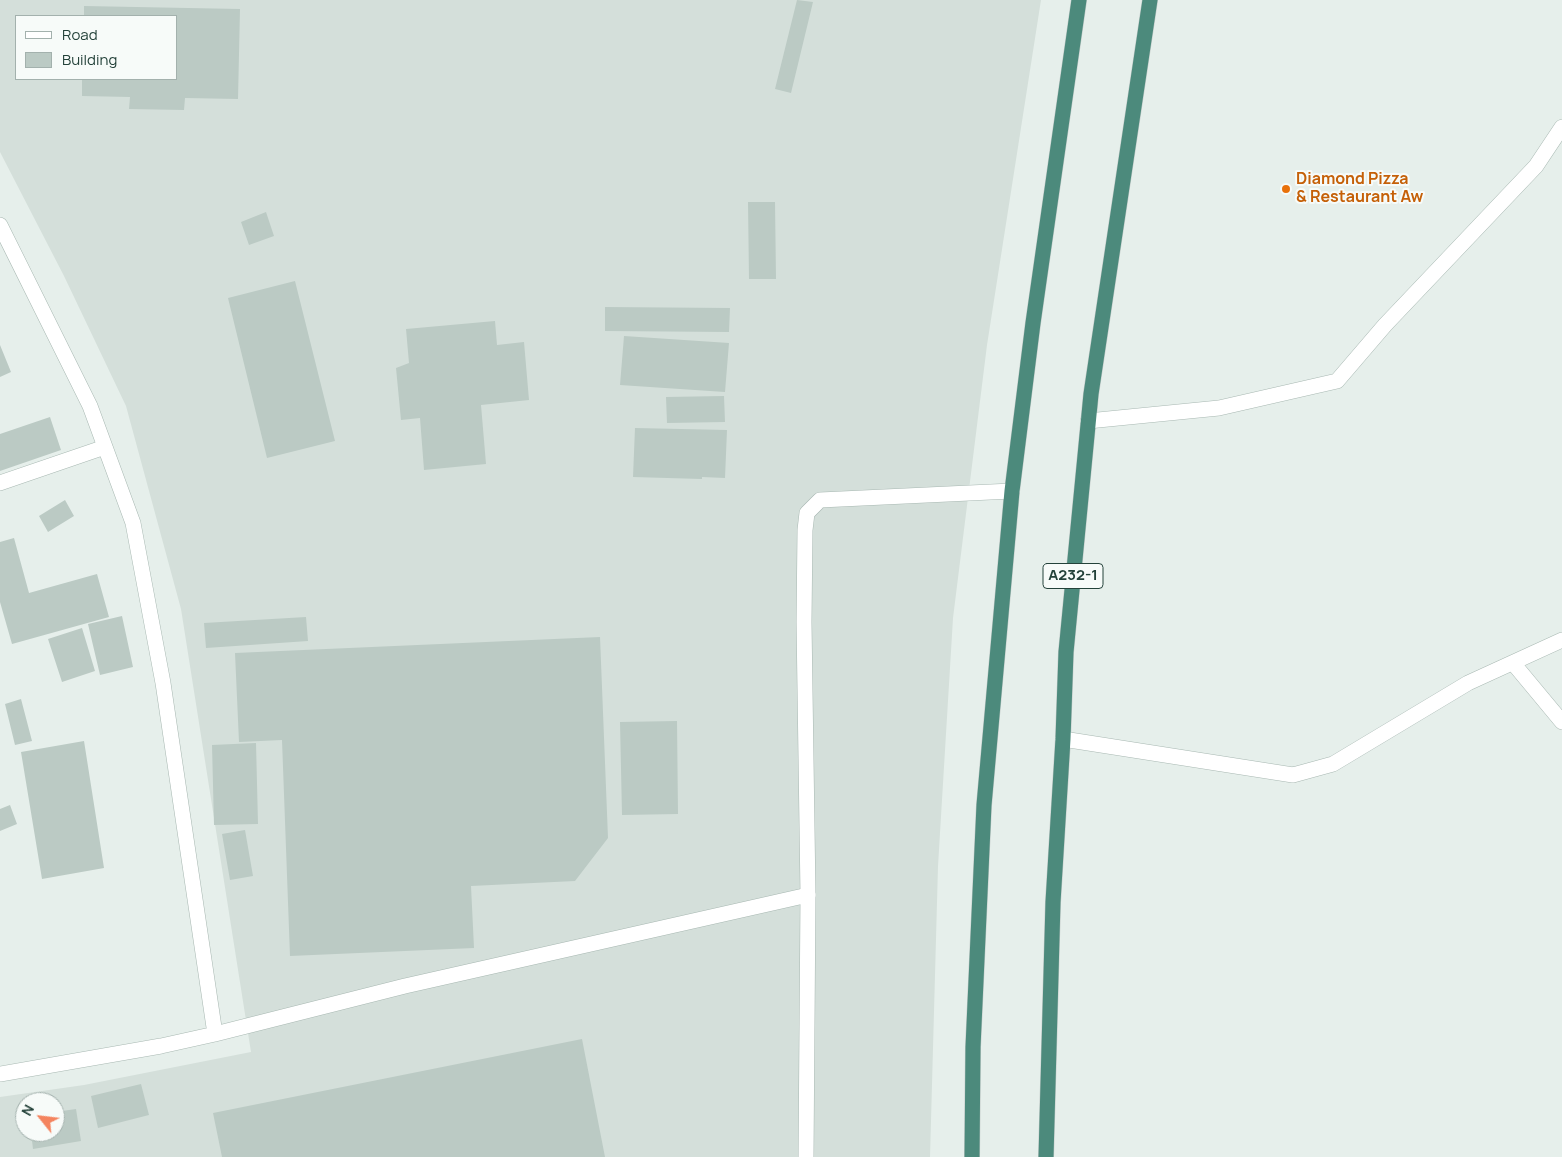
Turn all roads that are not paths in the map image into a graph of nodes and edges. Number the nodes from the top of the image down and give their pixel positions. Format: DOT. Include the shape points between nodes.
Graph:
graph roads {
  1 [pos="1078,0"];
  2 [pos="1150,0"];
  3 [pos="1562,127"];
  4 [pos="0,225"];
  5 [pos="1088,421"];
  6 [pos="105,447"];
  7 [pos="0,483"];
  8 [pos="1012,491"];
  9 [pos="1562,640"];
  10 [pos="1513,663"];
  11 [pos="1562,722"];
  12 [pos="1063,740"];
  13 [pos="808,895"];
  14 [pos="215,1034"];
  15 [pos="0,1074"];
  16 [pos="806,1157"];
  17 [pos="972,1157"];
  18 [pos="1046,1157"];
  1 -- 8 [label="highway"];
  2 -- 5 [label="highway, A232-1"];
  3 -- 5 [label="street" via="1536,166 1337,381 1220,408"];
  4 -- 6 [label="street" via="90,406"];
  5 -- 12 [label="highway, A232-1" via="1066,652"];
  6 -- 7 [label="street"];
  6 -- 14 [label="street" via="133,522 163,683"];
  8 -- 13 [label="street" via="820,500 807,513 804,622"];
  8 -- 17 [label="highway" via="984,805 973,1047"];
  9 -- 10 [label="street"];
  10 -- 11 [label="street"];
  10 -- 12 [label="street" via="1468,683 1333,764 1293,775"];
  12 -- 18 [label="highway, A232-1" via="1053,902"];
  13 -- 14 [label="street" via="405,986"];
  13 -- 16 [label="street"];
  14 -- 15 [label="street"];
}
